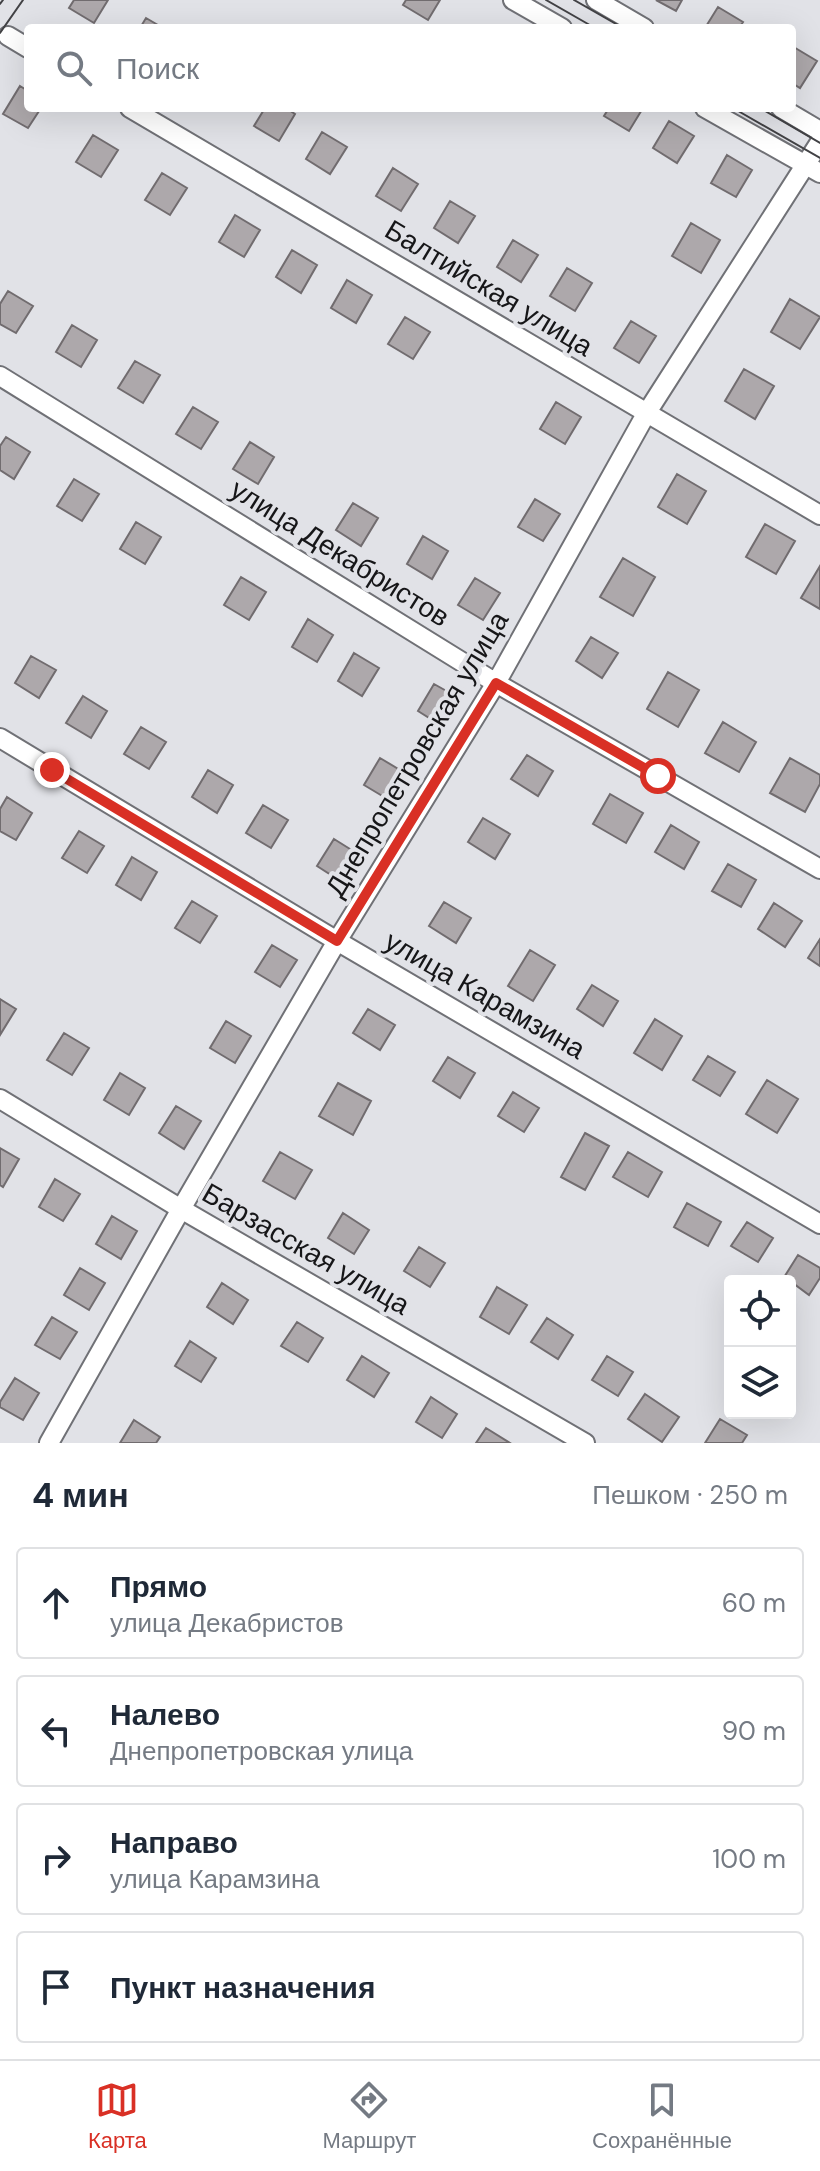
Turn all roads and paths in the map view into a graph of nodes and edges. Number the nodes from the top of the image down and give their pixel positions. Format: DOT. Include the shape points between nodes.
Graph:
graph roads {
  1 [pos="513,0"];
  2 [pos="596,0"];
  3 [pos="555,24"];
  4 [pos="637,24"];
  5 [pos="8,36"];
  6 [pos="24,46"];
  7 [pos="137,112"];
  8 [pos="712,112"];
  9 [pos="788,112"];
  10 [pos="820,131"];
  11 [pos="820,142"];
  12 [pos="813,169"];
  13 [pos="0,376"];
  14 [pos="646,414"];
  15 [pos="820,515"];
  16 [pos="496,683"];
  17 [pos="0,738"];
  18 [pos="820,869"];
  19 [pos="337,941"];
  20 [pos="0,1099"];
  21 [pos="181,1209"];
  22 [pos="820,1224"];
  23 [pos="49,1443"];
  24 [pos="585,1443"];
  1 -- 3 [label="street"];
  2 -- 4 [label="street"];
  5 -- 6 [label="street"];
  7 -- 14 [label="street, Балтийская улица"];
  8 -- 12 [label="street"];
  9 -- 10 [label="street"];
  11 -- 12 [label="street, Днепропетровская улица"];
  12 -- 14 [label="street, Днепропетровская улица"];
  13 -- 16 [label="street, улица Декабристов"];
  14 -- 15 [label="street, Балтийская улица"];
  14 -- 16 [label="street, Днепропетровская улица"];
  16 -- 18 [label="street, улица Декабристов"];
  16 -- 19 [label="street, Днепропетровская улица"];
  17 -- 19 [label="street, улица Карамзина"];
  19 -- 21 [label="street, Днепропетровская улица"];
  19 -- 22 [label="street, улица Карамзина"];
  20 -- 21 [label="street, Барзасская улица"];
  21 -- 23 [label="street, Днепропетровская улица"];
  21 -- 24 [label="street, Барзасская улица"];
}
